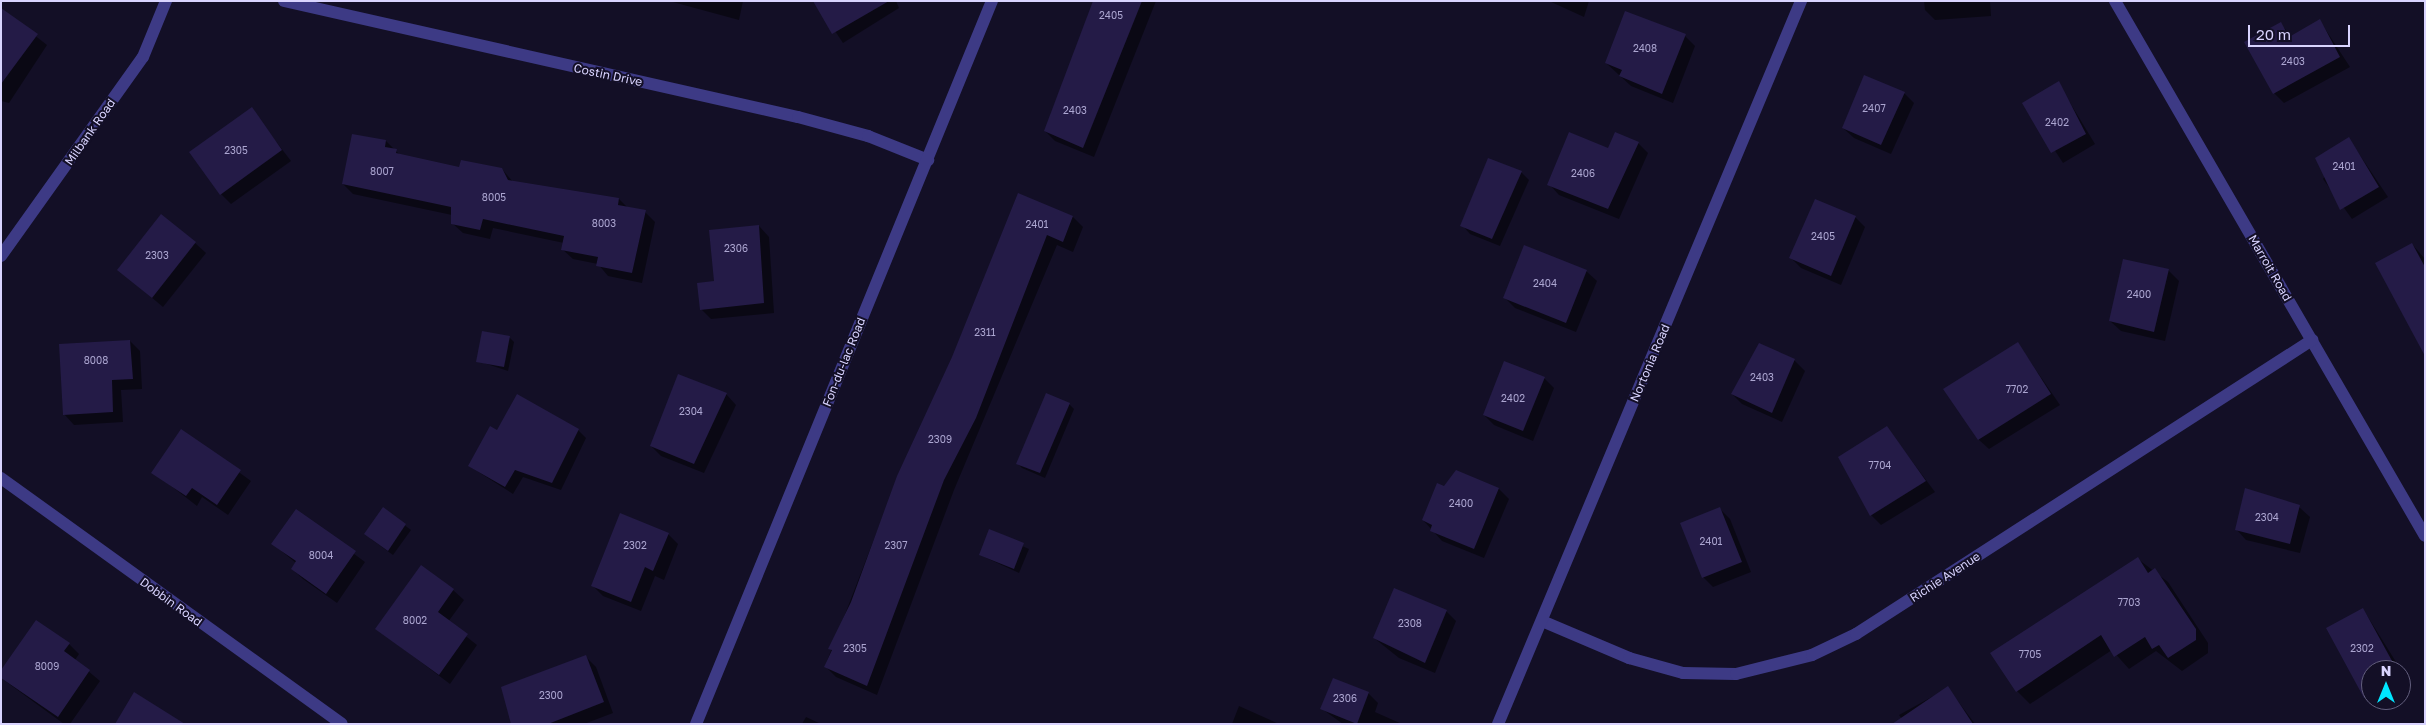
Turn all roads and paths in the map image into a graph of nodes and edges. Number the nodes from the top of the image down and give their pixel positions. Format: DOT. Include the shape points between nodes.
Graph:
graph roads {
  1 [pos="166,1"];
  2 [pos="284,1"];
  3 [pos="992,1"];
  4 [pos="1800,1"];
  5 [pos="2115,1"];
  6 [pos="928,160"];
  7 [pos="1,256"];
  8 [pos="2312,340"];
  9 [pos="1,478"];
  10 [pos="2425,536"];
  11 [pos="1542,622"];
  12 [pos="342,724"];
  13 [pos="696,724"];
  14 [pos="1498,724"];
  1 -- 7 [label="street, Milbank Road" via="143,56"];
  2 -- 6 [label="street, Costin Drive" via="798,117 868,136"];
  3 -- 6 [label="street, Fon-du-lac Road"];
  4 -- 11 [label="street, Nortonia Road"];
  5 -- 8 [label="street, Marroit Road"];
  6 -- 13 [label="street, Fon-du-lac Road"];
  8 -- 10 [label="street, Marroit Road"];
  8 -- 11 [label="street, Richie Avenue" via="1856,634 1812,655 1736,674 1683,673 1629,658"];
  9 -- 12 [label="street, Dobbin Road"];
  11 -- 14 [label="street, Nortonia Road"];
}
